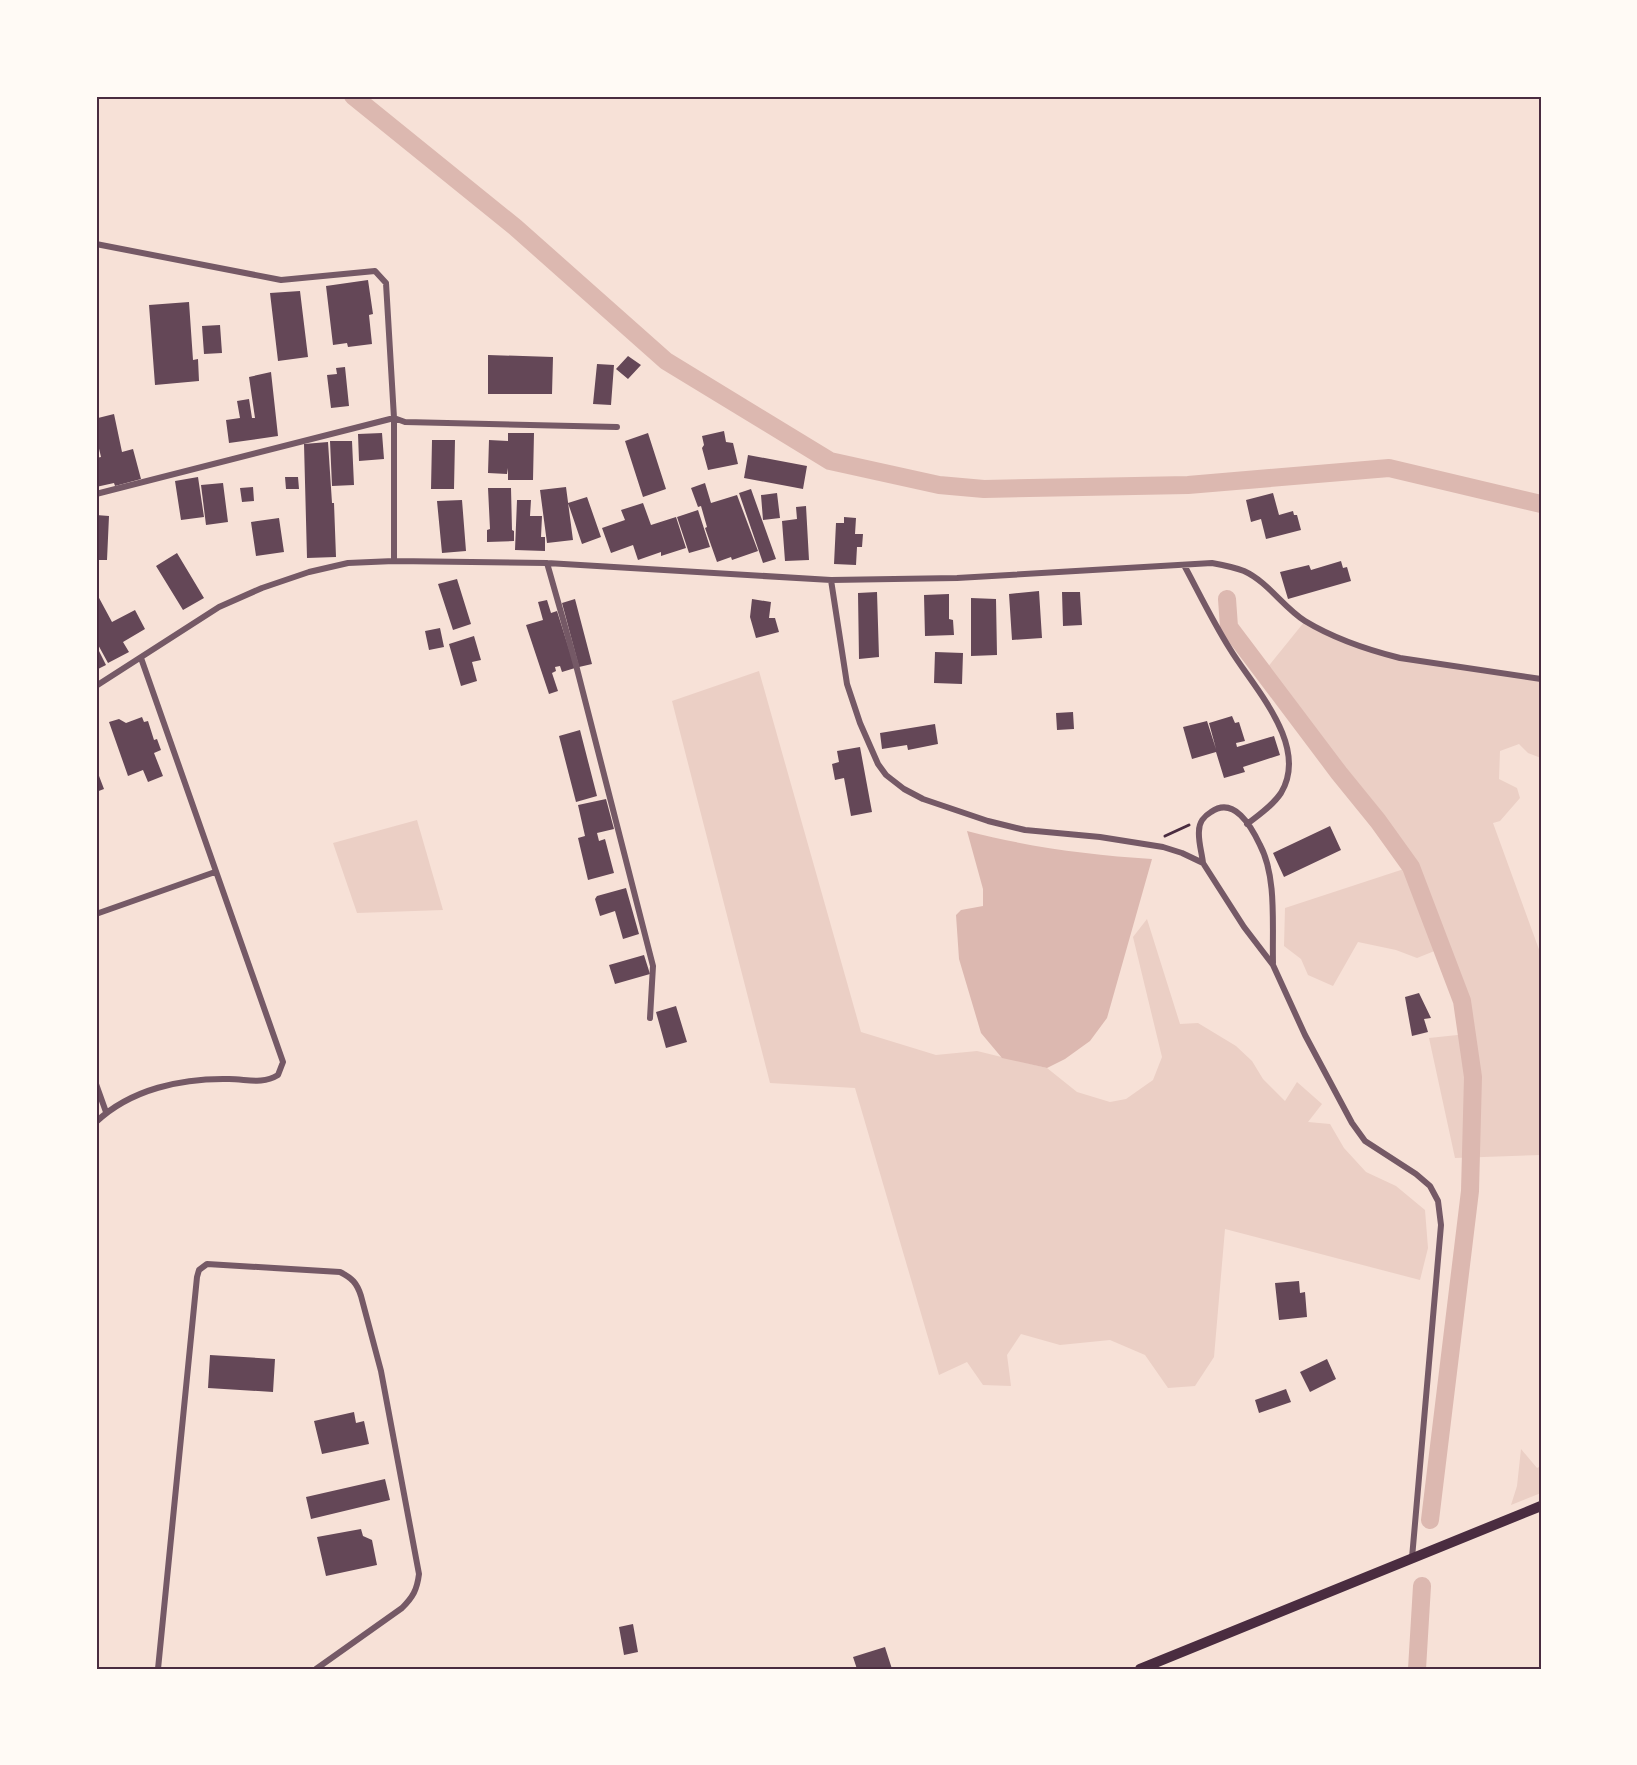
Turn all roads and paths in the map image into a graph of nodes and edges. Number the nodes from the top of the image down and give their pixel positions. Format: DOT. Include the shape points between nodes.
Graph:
graph roads {
  1 [pos="96,244"];
  2 [pos="394,418"];
  3 [pos="617,428"];
  4 [pos="96,494"];
  5 [pos="394,561"];
  6 [pos="547,563"];
  7 [pos="1184,565"];
  8 [pos="831,580"];
  9 [pos="141,658"];
  10 [pos="1541,679"];
  11 [pos="96,686"];
  12 [pos="1202,820"];
  13 [pos="1248,824"];
  14 [pos="1143,844"];
  15 [pos="1203,863"];
  16 [pos="215,872"];
  17 [pos="96,914"];
  18 [pos="1273,964"];
  19 [pos="650,1018"];
  20 [pos="96,1084"];
  21 [pos="106,1112"];
  22 [pos="96,1122"];
  23 [pos="1541,1506"];
  24 [pos="1412,1558"];
  25 [pos="159,1669"];
  26 [pos="316,1669"];
  27 [pos="1140,1669"];
  1 -- 2 [label="street" via="281,280 375,271 386,283"];
  2 -- 3 [label="street" via="405,422"];
  2 -- 4 [label="street"];
  2 -- 5 [label="street"];
  5 -- 6 [label="street"];
  5 -- 9 [label="street" via="348,563 262,588 219,607"];
  6 -- 8 [label="street"];
  6 -- 19 [label="street" via="653,966"];
  7 -- 8 [label="street" via="957,578"];
  7 -- 10 [label="street" via="1212,563 1246,572 1305,621 1383,654"];
  7 -- 13 [label="street" via="1231,650 1278,721 1287,747 1288,773 1282,792"];
  8 -- 14 [label="street" via="848,684 860,723 886,775 923,798 988,821 1025,830"];
  9 -- 11 [label="street"];
  9 -- 16 [label="street"];
  12 -- 13 [label="street" via="1218,808 1227,807"];
  12 -- 14 [label="path"];
  12 -- 15 [label="street" via="1198,831"];
  13 -- 18 [label="street" via="1272,877"];
  14 -- 15 [label="street" via="1182,853"];
  15 -- 18 [label="street"];
  16 -- 17 [label="street"];
  16 -- 21 [label="street" via="283,1062 278,1075 263,1082 195,1079 137,1095"];
  18 -- 24 [label="street" via="1352,1123 1365,1141 1430,1186 1438,1201 1441,1225"];
  20 -- 21 [label="street"];
  21 -- 22 [label="street"];
  23 -- 24 [label="main road"];
  24 -- 27 [label="main road"];
  25 -- 26 [label="street" via="197,1277 203,1266 213,1265 340,1272 350,1277 357,1284 381,1371 419,1574 414,1596 402,1608"];
}
